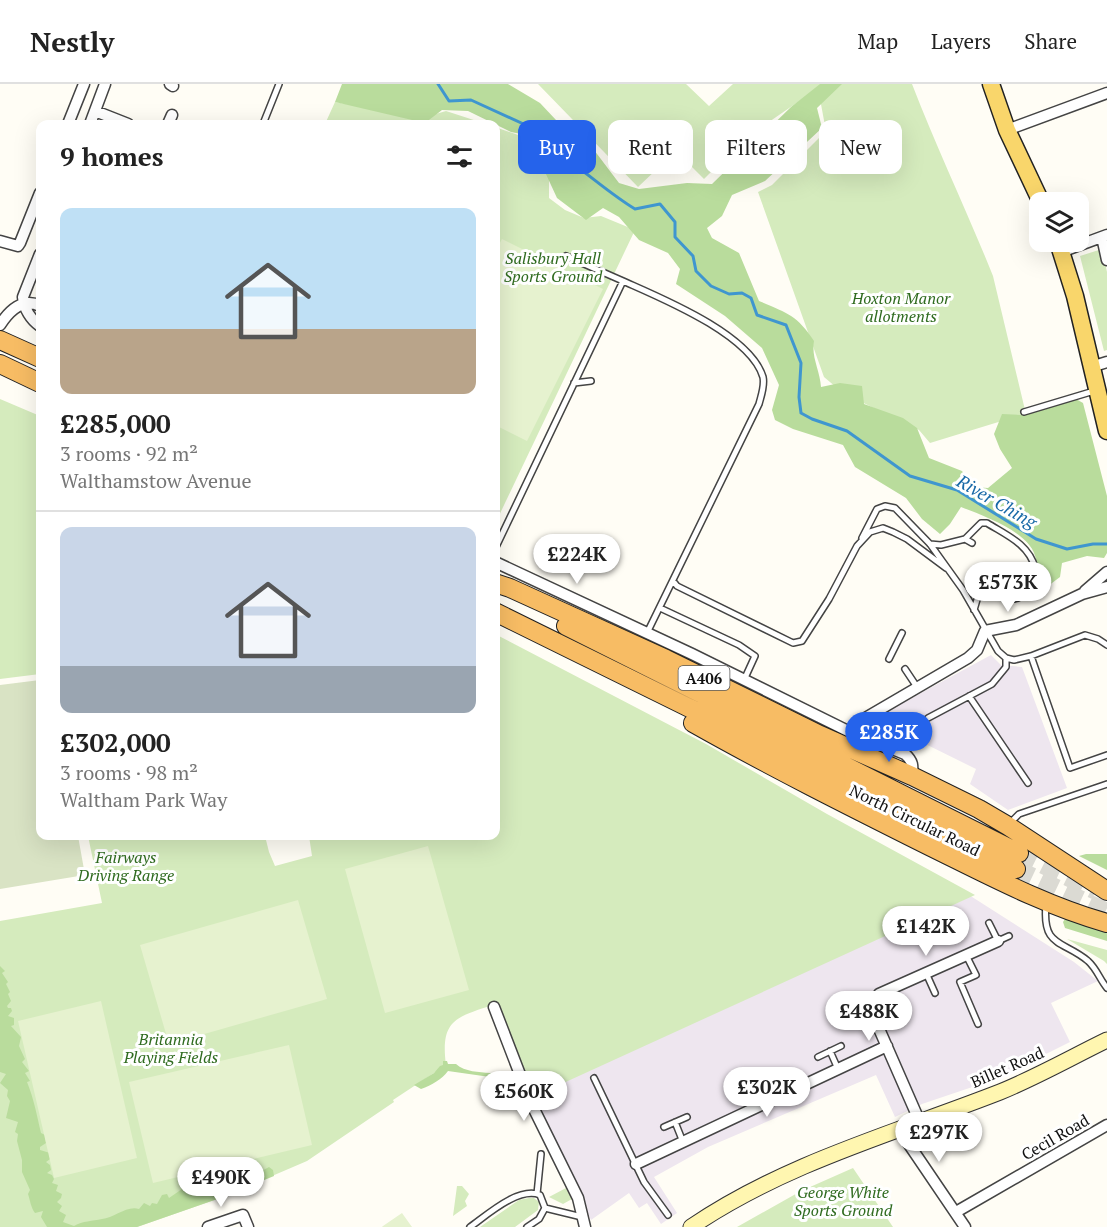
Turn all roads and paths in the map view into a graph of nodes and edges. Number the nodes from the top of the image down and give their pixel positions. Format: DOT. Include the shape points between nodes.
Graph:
graph roads {
  1 [pos="84,84"];
  2 [pos="105,84"];
  3 [pos="279,84"];
  4 [pos="990,84"];
  5 [pos="1107,93"];
  6 [pos="95,111"];
  7 [pos="70,120"];
  8 [pos="92,120"];
  9 [pos="118,120"];
  10 [pos="265,120"];
  11 [pos="1007,130"];
  12 [pos="1036,192"];
  13 [pos="36,203"];
  14 [pos="1104,236"];
  15 [pos="1089,240"];
  16 [pos="0,241"];
  17 [pos="1062,252"];
  18 [pos="566,256"];
  19 [pos="1107,260"];
  20 [pos="36,264"];
  21 [pos="623,281"];
  22 [pos="23,304"];
  23 [pos="36,304"];
  24 [pos="36,323"];
  25 [pos="0,325"];
  26 [pos="0,340"];
  27 [pos="36,356"];
  28 [pos="0,364"];
  29 [pos="1099,364"];
  30 [pos="36,380"];
  31 [pos="591,381"];
  32 [pos="574,383"];
  33 [pos="1096,390"];
  34 [pos="1024,412"];
  35 [pos="1107,431"];
  36 [pos="500,538"];
  37 [pos="861,539"];
  38 [pos="965,539"];
  39 [pos="972,543"];
  40 [pos="930,544"];
  41 [pos="500,564"];
  42 [pos="946,568"];
  43 [pos="1107,572"];
  44 [pos="1032,574"];
  45 [pos="986,578"];
  46 [pos="673,581"];
  47 [pos="500,585"];
  48 [pos="981,586"];
  49 [pos="1107,587"];
  50 [pos="1022,591"];
  51 [pos="500,592"];
  52 [pos="1082,594"];
  53 [pos="660,608"];
  54 [pos="974,610"];
  55 [pos="500,615"];
  56 [pos="985,632"];
  57 [pos="647,633"];
  58 [pos="902,633"];
  59 [pos="1107,645"];
  60 [pos="1031,656"];
  61 [pos="1006,658"];
  62 [pos="890,659"];
  63 [pos="905,669"];
  64 [pos="620,676"];
  65 [pos="744,680"];
  66 [pos="917,687"];
  67 [pos="969,696"];
  68 [pos="928,718"];
  69 [pos="851,732"];
  70 [pos="1107,755"];
  71 [pos="912,776"];
  72 [pos="1028,783"];
  73 [pos="1107,784"];
  74 [pos="1008,826"];
  75 [pos="1107,891"];
  76 [pos="1046,901"];
  77 [pos="1089,918"];
  78 [pos="989,923"];
  79 [pos="1107,923"];
  80 [pos="1107,928"];
  81 [pos="1009,936"];
  82 [pos="998,941"];
  83 [pos="966,955"];
  84 [pos="926,973"];
  85 [pos="1107,988"];
  86 [pos="935,993"];
  87 [pos="495,1007"];
  88 [pos="978,1024"];
  89 [pos="1107,1040"];
  90 [pos="841,1046"];
  91 [pos="887,1046"];
  92 [pos="830,1051"];
  93 [pos="818,1057"];
  94 [pos="838,1069"];
  95 [pos="594,1078"];
  96 [pos="764,1081"];
  97 [pos="753,1086"];
  98 [pos="741,1092"];
  99 [pos="762,1105"];
  100 [pos="687,1117"];
  101 [pos="919,1120"];
  102 [pos="675,1122"];
  103 [pos="1107,1125"];
  104 [pos="664,1127"];
  105 [pos="900,1127"];
  106 [pos="683,1142"];
  107 [pos="541,1155"];
  108 [pos="636,1164"];
  109 [pos="537,1194"];
  110 [pos="545,1208"];
  111 [pos="956,1212"];
  112 [pos="668,1215"];
  113 [pos="584,1222"];
  114 [pos="208,1227"];
  115 [pos="248,1227"];
  116 [pos="470,1227"];
  117 [pos="527,1227"];
  118 [pos="691,1227"];
  119 [pos="965,1227"];
  1 -- 7 [label="street"];
  2 -- 6 [label="street"];
  3 -- 10 [label="lane"];
  4 -- 11 [label="main road"];
  5 -- 11 [label="street"];
  6 -- 8 [label="street"];
  6 -- 9 [label="street"];
  11 -- 12 [label="main road"];
  13 -- 16 [label="street" via="18,246"];
  14 -- 15 [label="street"];
  14 -- 19 [label="street"];
  17 -- 29 [label="main road"];
  18 -- 21 [label="lane"];
  20 -- 22 [label="street"];
  21 -- 32 [label="lane"];
  21 -- 46 [label="lane" via="712,324 739,345 763,377 759,404"];
  22 -- 23 [label="street"];
  22 -- 24 [label="street"];
  22 -- 25 [label="street" via="8,313"];
  26 -- 27 [label="highway"];
  28 -- 30 [label="highway"];
  29 -- 33 [label="main road"];
  31 -- 32 [label="lane"];
  32 -- 36 [label="lane"];
  33 -- 34 [label="lane"];
  33 -- 35 [label="main road"];
  37 -- 40 [label="lane" via="874,513 888,506 901,513"];
  37 -- 42 [label="lane" via="870,531 886,529"];
  37 -- 46 [label="lane" via="802,641 793,643"];
  38 -- 39 [label="lane"];
  38 -- 40 [label="lane"];
  38 -- 44 [label="lane" via="981,523 987,523 1018,542 1032,557"];
  40 -- 42 [label="lane"];
  41 -- 57 [label="street"];
  42 -- 54 [label="lane"];
  43 -- 52 [label="street"];
  45 -- 48 [label="lane"];
  46 -- 53 [label="lane"];
  47 -- 71 [label="highway, A406"];
  48 -- 50 [label="lane" via="993,587 1014,599"];
  48 -- 54 [label="lane"];
  49 -- 52 [label="street"];
  51 -- 64 [label="highway, North Circular Road / A406" via="1017,861"];
  52 -- 56 [label="street" via="1016,625"];
  53 -- 57 [label="lane"];
  53 -- 65 [label="lane" via="755,656"];
  54 -- 56 [label="lane"];
  55 -- 64 [label="highway, A406"];
  56 -- 61 [label="lane"];
  56 -- 66 [label="street" via="977,650 968,658"];
  57 -- 65 [label="street"];
  58 -- 62 [label="lane"];
  59 -- 60 [label="lane" via="1085,635"];
  60 -- 61 [label="lane"];
  60 -- 70 [label="lane" via="1071,768"];
  61 -- 67 [label="lane" via="1006,667 995,682"];
  63 -- 66 [label="lane"];
  64 -- 76 [label="highway, A406" via="645,696 764,762"];
  65 -- 69 [label="street"];
  66 -- 69 [label="street" via="867,717"];
  67 -- 68 [label="lane"];
  67 -- 72 [label="lane"];
  69 -- 71 [label="street" via="905,754 913,765"];
  71 -- 74 [label="highway, A406"];
  73 -- 74 [label="lane" via="1019,814"];
  74 -- 75 [label="highway, A406"];
  76 -- 77 [label="highway, A406"];
  76 -- 85 [label="lane" via="1047,933 1088,961"];
  77 -- 79 [label="highway, A406"];
  77 -- 80 [label="highway"];
  78 -- 82 [label="lane"];
  81 -- 82 [label="lane"];
  82 -- 83 [label="street"];
  83 -- 84 [label="street"];
  83 -- 88 [label="lane" via="976,975 960,982"];
  84 -- 86 [label="lane"];
  84 -- 91 [label="street" via="879,994 875,1000 873,1015"];
  87 -- 113 [label="street" via="531,1103 578,1198"];
  89 -- 101 [label="main road, Billet Road" via="1003,1090"];
  90 -- 92 [label="lane"];
  91 -- 94 [label="street"];
  91 -- 101 [label="street"];
  92 -- 93 [label="lane"];
  92 -- 94 [label="lane"];
  94 -- 99 [label="street"];
  95 -- 108 [label="lane"];
  96 -- 97 [label="lane"];
  97 -- 98 [label="lane"];
  97 -- 99 [label="lane"];
  99 -- 106 [label="street"];
  100 -- 102 [label="lane"];
  101 -- 105 [label="main road, Billet Road"];
  102 -- 104 [label="lane"];
  102 -- 106 [label="lane"];
  103 -- 111 [label="street, Cecil Road"];
  105 -- 111 [label="street"];
  105 -- 118 [label="main road, Billet Road" via="758,1188"];
  106 -- 108 [label="street"];
  107 -- 109 [label="lane"];
  108 -- 112 [label="lane"];
  109 -- 110 [label="lane"];
  109 -- 116 [label="lane" via="515,1196"];
  110 -- 113 [label="lane"];
  110 -- 117 [label="lane" via="539,1219"];
  111 -- 119 [label="street"];
  114 -- 115 [label="street" via="243,1215"];
}
